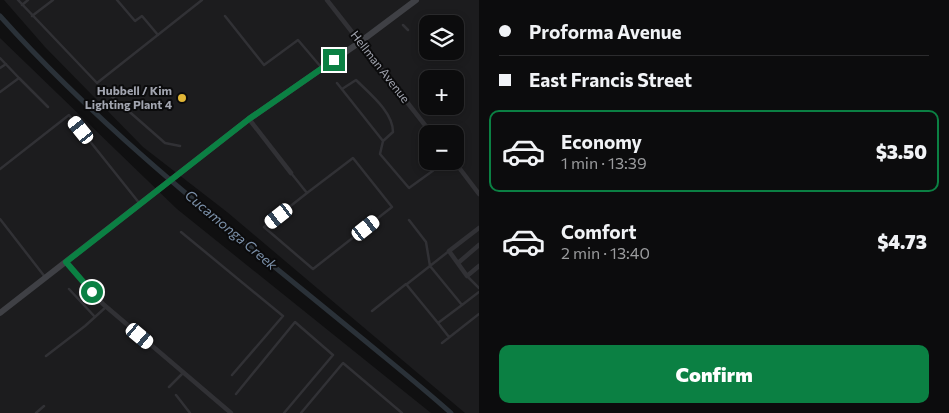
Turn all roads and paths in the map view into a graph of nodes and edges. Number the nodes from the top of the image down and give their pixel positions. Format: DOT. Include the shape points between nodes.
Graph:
graph roads {
  1 [pos="18,0"];
  2 [pos="28,0"];
  3 [pos="53,0"];
  4 [pos="117,0"];
  5 [pos="202,0"];
  6 [pos="327,0"];
  7 [pos="416,0"];
  8 [pos="22,5"];
  9 [pos="32,16"];
  10 [pos="225,16"];
  11 [pos="403,25"];
  12 [pos="408,30"];
  13 [pos="158,35"];
  14 [pos="360,42"];
  15 [pos="0,58"];
  16 [pos="6,64"];
  17 [pos="0,68"];
  18 [pos="322,68"];
  19 [pos="18,78"];
  20 [pos="337,83"];
  21 [pos="342,89"];
  22 [pos="0,92"];
  23 [pos="108,93"];
  24 [pos="48,107"];
  25 [pos="249,119"];
  26 [pos="425,125"];
  27 [pos="383,141"];
  28 [pos="180,146"];
  29 [pos="0,168"];
  30 [pos="434,170"];
  31 [pos="461,170"];
  32 [pos="291,173"];
  33 [pos="307,193"];
  34 [pos="479,194"];
  35 [pos="140,204"];
  36 [pos="0,219"];
  37 [pos="409,220"];
  38 [pos="479,228"];
  39 [pos="181,232"];
  40 [pos="479,245"];
  41 [pos="449,251"];
  42 [pos="66,262"];
  43 [pos="458,263"];
  44 [pos="430,266"];
  45 [pos="479,266"];
  46 [pos="467,276"];
  47 [pos="46,277"];
  48 [pos="406,284"];
  49 [pos="479,288"];
  50 [pos="69,289"];
  51 [pos="479,292"];
  52 [pos="462,305"];
  53 [pos="106,306"];
  54 [pos="372,311"];
  55 [pos="0,312"];
  56 [pos="479,314"];
  57 [pos="95,317"];
  58 [pos="438,323"];
  59 [pos="449,337"];
  60 [pos="442,343"];
  61 [pos="46,356"];
  62 [pos="184,372"];
  63 [pos="232,374"];
  64 [pos="170,387"];
  65 [pos="236,394"];
  66 [pos="176,395"];
  67 [pos="44,406"];
  68 [pos="36,413"];
  69 [pos="190,413"];
  70 [pos="231,413"];
  71 [pos="284,413"];
  72 [pos="301,413"];
  73 [pos="402,413"];
  1 -- 8 [label="lane"];
  2 -- 8 [label="lane"];
  3 -- 9 [label="lane"];
  4 -- 13 [label="lane" via="135,21 142,16"];
  5 -- 13 [label="lane"];
  6 -- 14 [label="street, Hellman Avenue"];
  7 -- 14 [label="street"];
  8 -- 9 [label="lane"];
  9 -- 13 [label="lane" via="97,83"];
  10 -- 18 [label="lane" via="264,65 298,40"];
  11 -- 12 [label="lane"];
  14 -- 18 [label="street"];
  14 -- 26 [label="street, Hellman Avenue"];
  15 -- 16 [label="lane"];
  16 -- 17 [label="lane"];
  16 -- 19 [label="lane"];
  18 -- 25 [label="street"];
  19 -- 22 [label="lane"];
  19 -- 24 [label="lane"];
  20 -- 21 [label="lane"];
  21 -- 27 [label="lane"];
  21 -- 27 [label="lane" via="356,80 387,114 393,123 393,132"];
  23 -- 28 [label="lane" via="165,143"];
  25 -- 32 [label="street"];
  25 -- 35 [label="street"];
  27 -- 30 [label="lane" via="380,154 408,188"];
  29 -- 35 [label="lane" via="69,115"];
  31 -- 34 [label="street"];
  32 -- 33 [label="lane"];
  33 -- 33 [label="lane" via="264,227 313,270 392,207 353,158"];
  35 -- 42 [label="street"];
  36 -- 47 [label="lane"];
  37 -- 44 [label="lane" via="426,242"];
  38 -- 41 [label="street"];
  39 -- 63 [label="lane" via="282,316"];
  40 -- 43 [label="street"];
  41 -- 43 [label="street"];
  41 -- 44 [label="lane"];
  42 -- 47 [label="street"];
  42 -- 53 [label="street"];
  43 -- 46 [label="street"];
  44 -- 48 [label="lane"];
  44 -- 52 [label="lane"];
  45 -- 46 [label="street"];
  46 -- 49 [label="lane"];
  47 -- 55 [label="street"];
  48 -- 54 [label="lane"];
  48 -- 58 [label="lane"];
  50 -- 57 [label="lane"];
  51 -- 52 [label="lane"];
  52 -- 58 [label="lane"];
  53 -- 57 [label="lane"];
  53 -- 62 [label="street"];
  56 -- 59 [label="lane"];
  57 -- 61 [label="lane"];
  58 -- 59 [label="lane"];
  59 -- 60 [label="lane"];
  62 -- 64 [label="lane"];
  62 -- 70 [label="street"];
  65 -- 71 [label="lane" via="295,322 333,354"];
  66 -- 69 [label="lane"];
  67 -- 68 [label="lane"];
  72 -- 73 [label="lane" via="343,363"];
}
